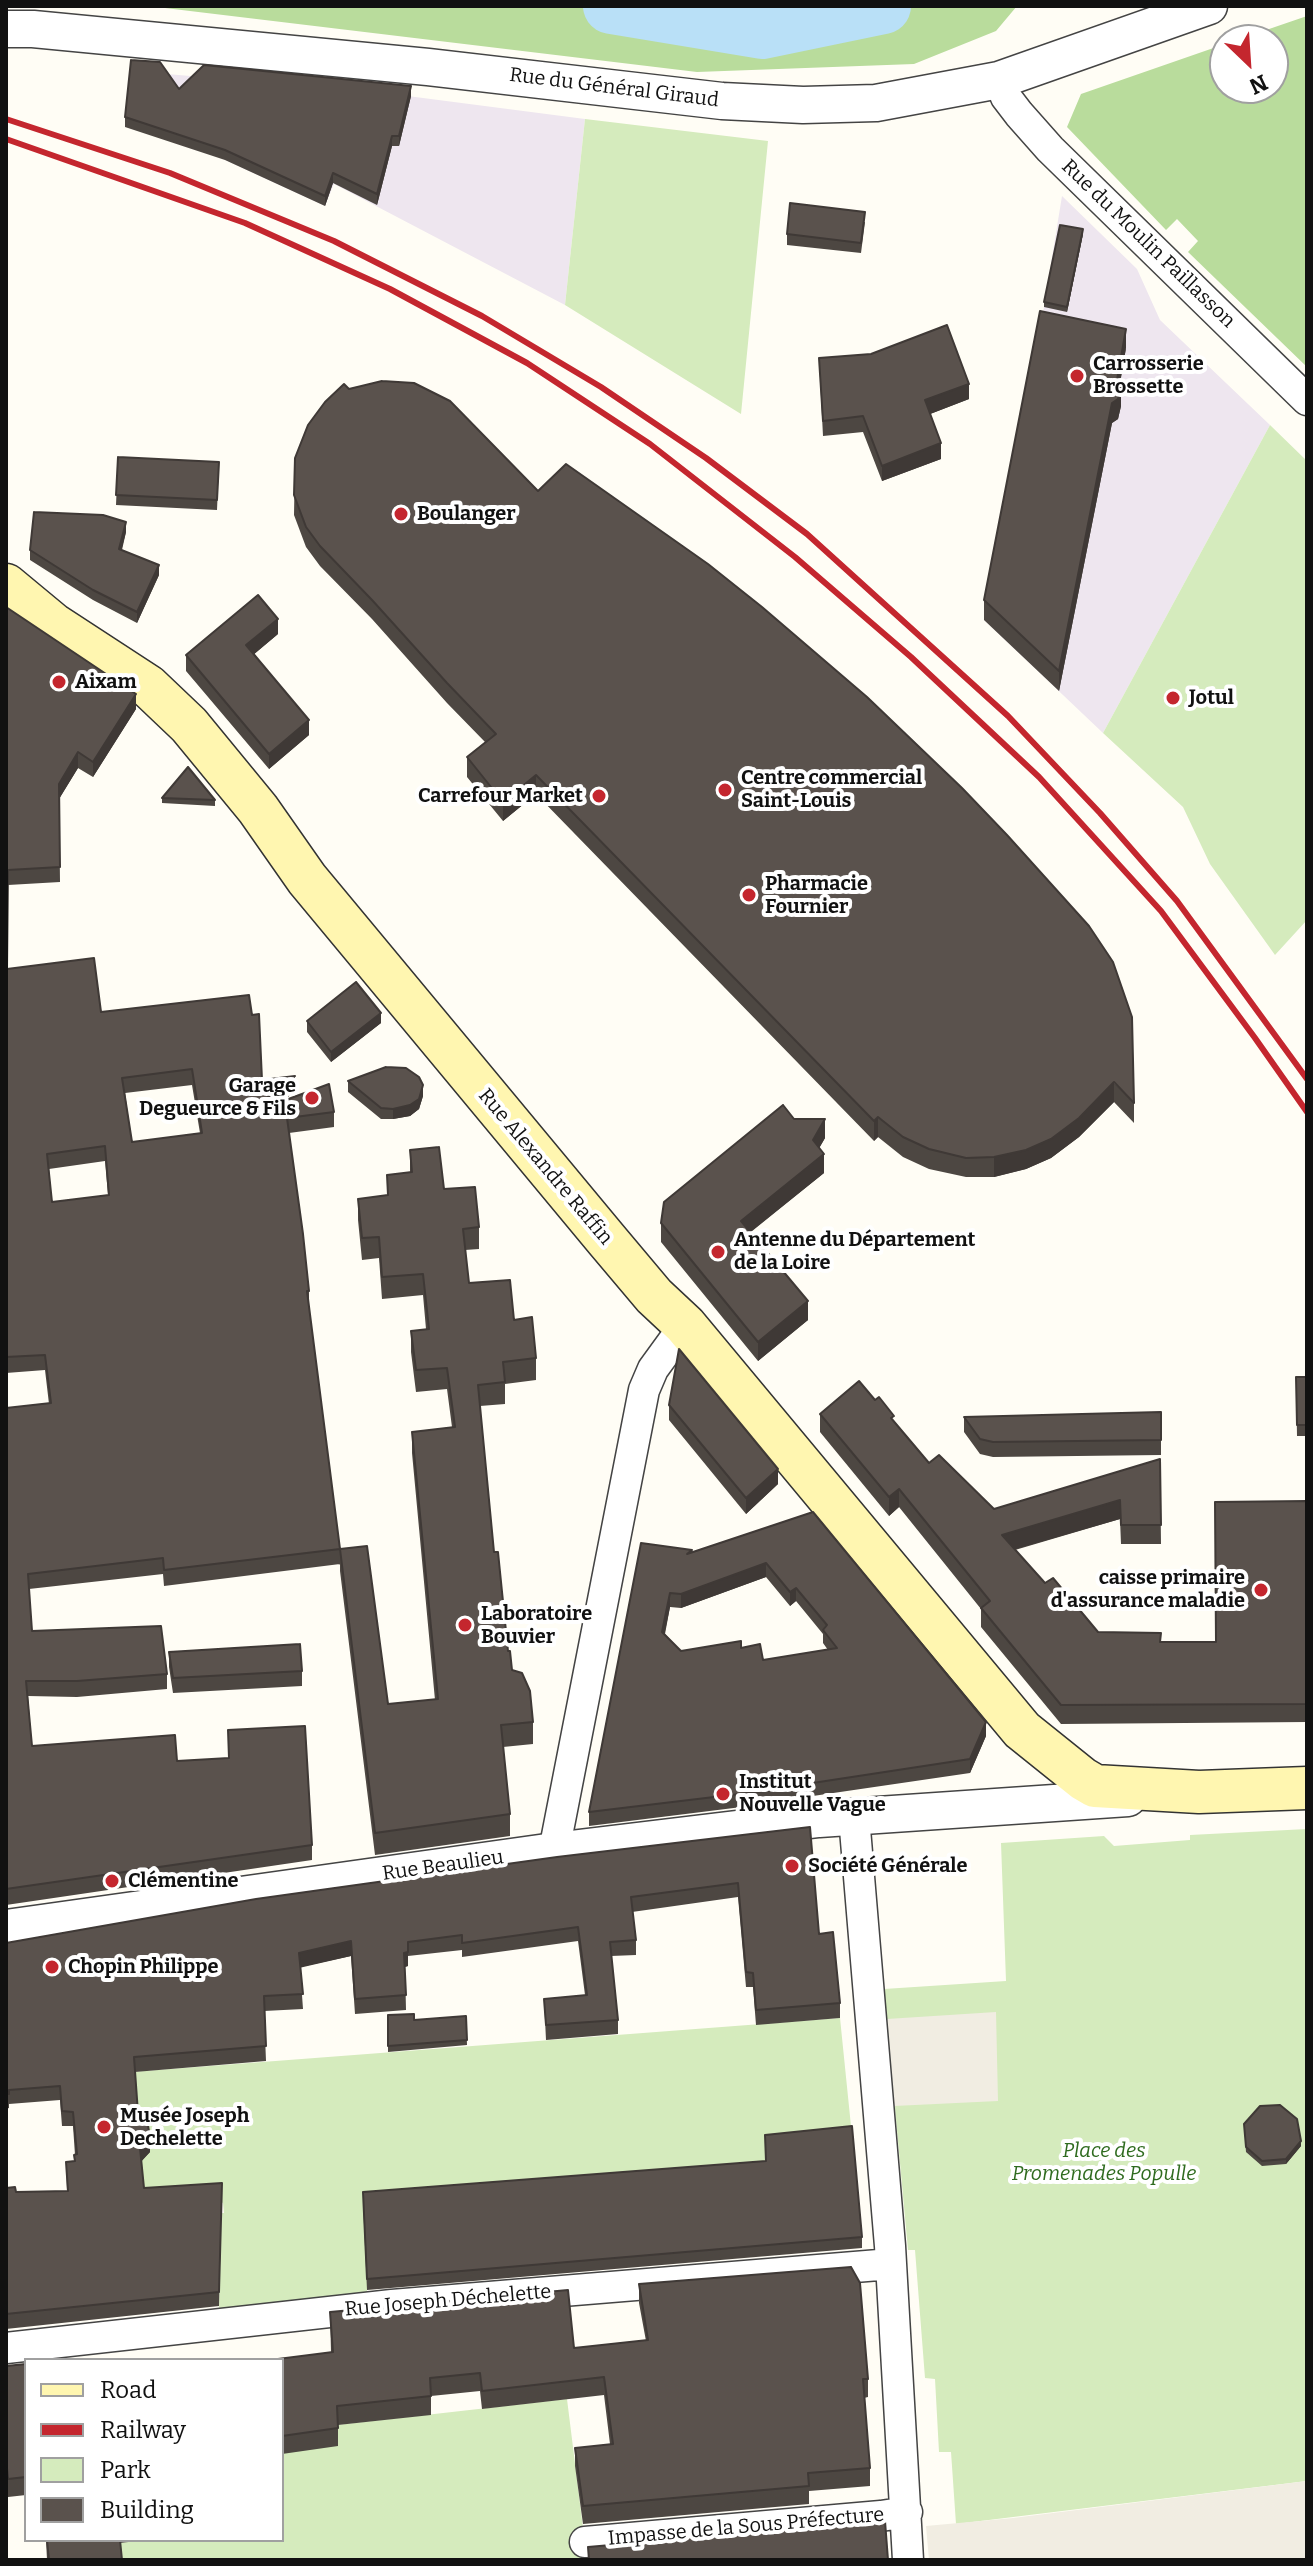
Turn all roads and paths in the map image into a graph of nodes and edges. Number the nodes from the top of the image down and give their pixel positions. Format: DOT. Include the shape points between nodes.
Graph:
graph roads {
  1 [pos="1209,6"];
  2 [pos="6,29"];
  3 [pos="999,80"];
  4 [pos="1307,400"];
  5 [pos="6,572"];
  6 [pos="6,585"];
  7 [pos="6,602"];
  8 [pos="53,624"];
  9 [pos="685,1325"];
  10 [pos="1022,1730"];
  11 [pos="1307,1788"];
  12 [pos="1199,1792"];
  13 [pos="1020,1805"];
  14 [pos="868,1816"];
  15 [pos="554,1851"];
  16 [pos="6,1928"];
  17 [pos="891,2264"];
  18 [pos="6,2348"];
  19 [pos="907,2512"];
  20 [pos="585,2542"];
  21 [pos="908,2560"];
  1 -- 3 [label="street, Rue du Général Giraud"];
  2 -- 3 [label="street, Rue du Général Giraud" via="399,64 722,101 876,103"];
  3 -- 4 [label="street, Rue du Moulin Paillasson" via="1006,97 1050,149"];
  5 -- 8 [label="main road"];
  6 -- 8 [label="main road, Rue Alexandre Raffin"];
  7 -- 8 [label="main road, Rue Alexandre Raffin"];
  8 -- 9 [label="main road, Rue Alexandre Raffin" via="148,686 189,725 317,891 641,1281"];
  9 -- 10 [label="main road, Rue Alexandre Raffin"];
  9 -- 15 [label="street" via="644,1390"];
  10 -- 12 [label="main road, Rue Alexandre Raffin" via="1095,1786"];
  10 -- 13 [label="street" via="1041,1769 1037,1788"];
  11 -- 12 [label="main road"];
  12 -- 13 [label="street, Rue Beaulieu"];
  13 -- 14 [label="street, Rue Beaulieu"];
  14 -- 15 [label="street, Rue Beaulieu"];
  14 -- 17 [label="street"];
  15 -- 16 [label="street, Rue Beaulieu"];
  17 -- 18 [label="street, Rue Joseph Déchelette" via="392,2305"];
  17 -- 19 [label="street"];
  19 -- 20 [label="street, Impasse de la Sous Préfecture"];
  19 -- 21 [label="street"];
}
